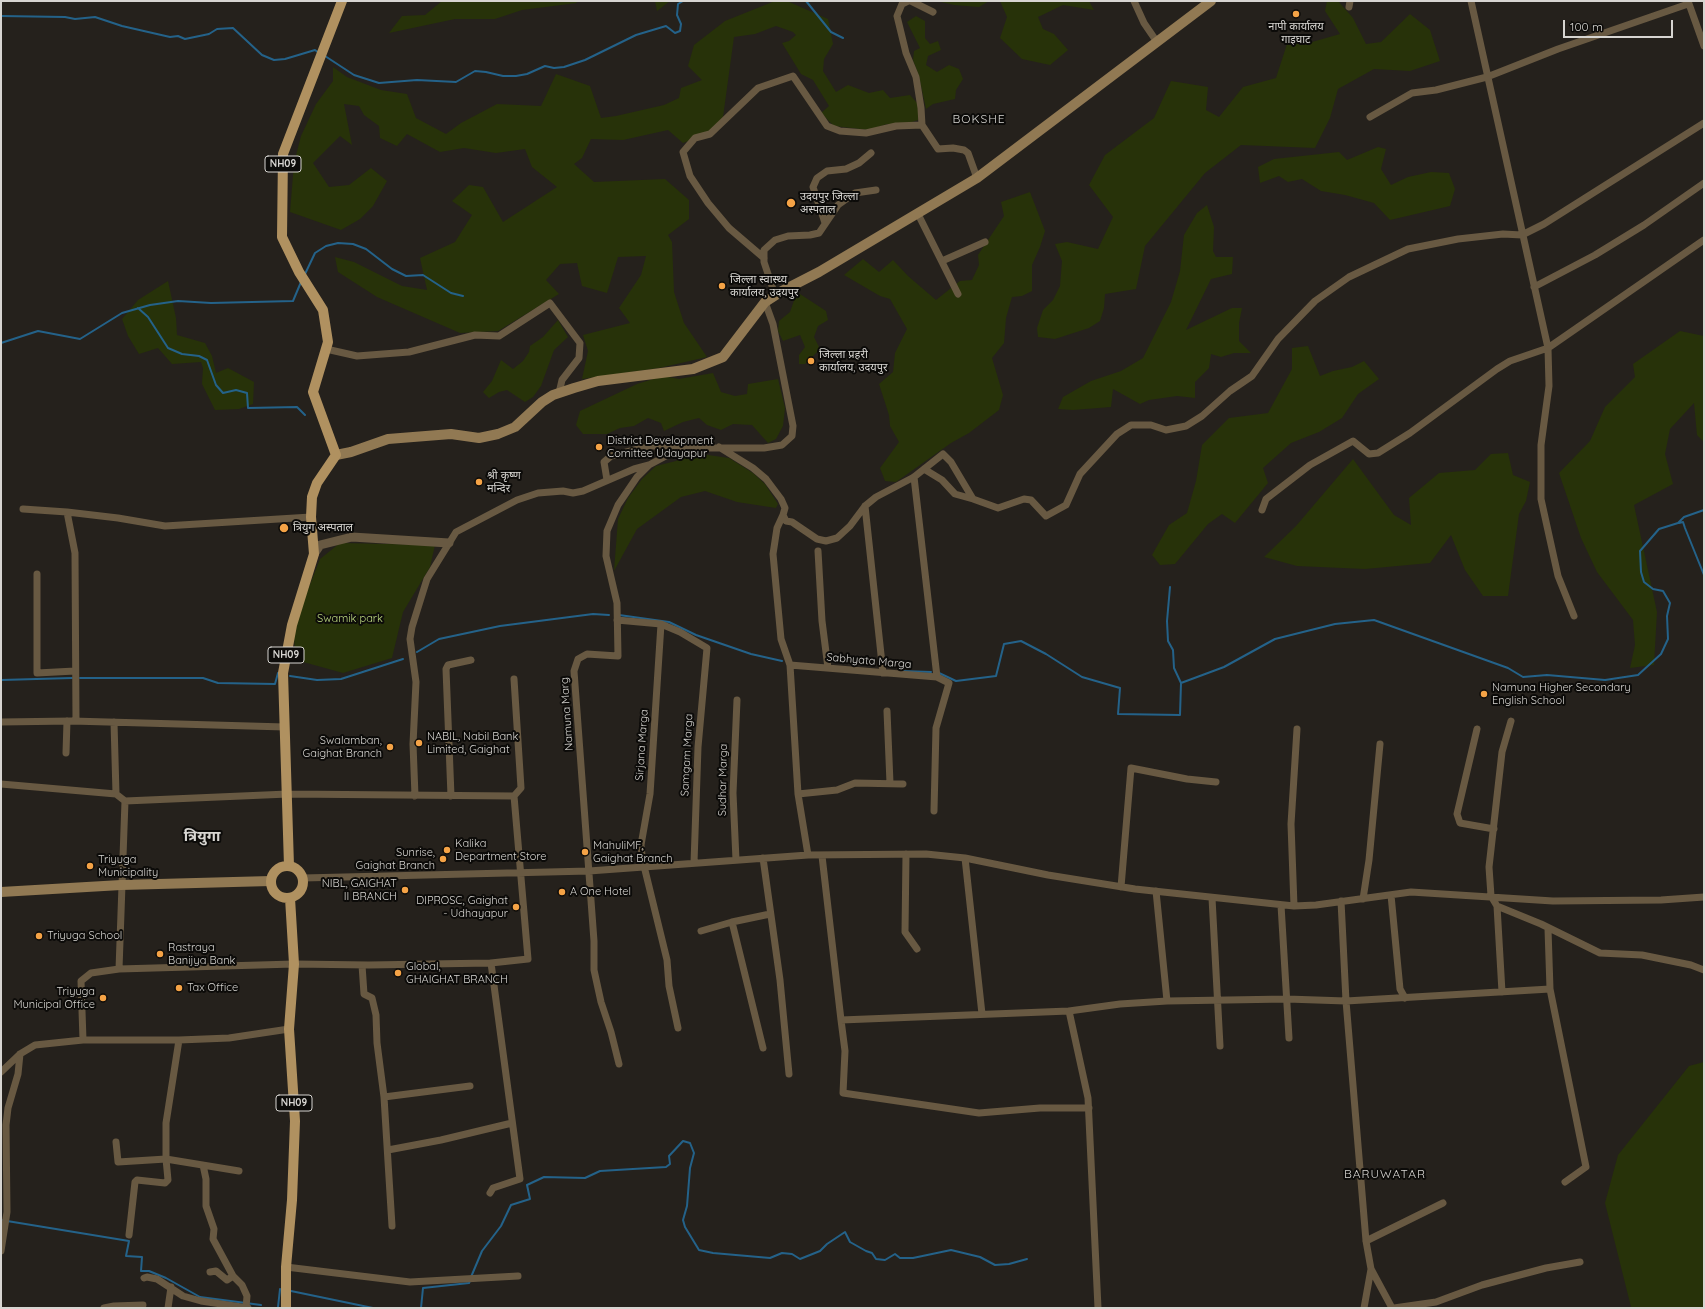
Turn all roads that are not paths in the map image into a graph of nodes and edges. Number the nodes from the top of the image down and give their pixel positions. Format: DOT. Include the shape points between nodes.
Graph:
graph roads {
  1 [pos="342,1"];
  2 [pos="908,1"];
  3 [pos="911,1"];
  4 [pos="1134,1"];
  5 [pos="1210,1"];
  6 [pos="1471,1"];
  7 [pos="1688,2"];
  8 [pos="934,12"];
  9 [pos="1157,42"];
  10 [pos="1704,46"];
  11 [pos="1487,77"];
  12 [pos="1370,117"];
  13 [pos="1704,123"];
  14 [pos="922,126"];
  15 [pos="871,154"];
  16 [pos="977,178"];
  17 [pos="1704,183"];
  18 [pos="876,190"];
  19 [pos="918,214"];
  20 [pos="825,223"];
  21 [pos="1522,235"];
  22 [pos="1704,240"];
  23 [pos="984,242"];
  24 [pos="764,258"];
  25 [pos="942,260"];
  26 [pos="1534,288"];
  27 [pos="958,294"];
  28 [pos="775,295"];
  29 [pos="765,302"];
  30 [pos="1548,348"];
  31 [pos="326,349"];
  32 [pos="559,393"];
  33 [pos="719,447"];
  34 [pos="681,448"];
  35 [pos="336,455"];
  36 [pos="649,464"];
  37 [pos="924,469"];
  38 [pos="914,477"];
  39 [pos="607,480"];
  40 [pos="973,499"];
  41 [pos="864,506"];
  42 [pos="24,509"];
  43 [pos="1262,510"];
  44 [pos="67,512"];
  45 [pos="783,515"];
  46 [pos="311,517"];
  47 [pos="449,543"];
  48 [pos="818,551"];
  49 [pos="314,554"];
  50 [pos="37,574"];
  51 [pos="1574,616"];
  52 [pos="617,620"];
  53 [pos="661,624"];
  54 [pos="471,660"];
  55 [pos="790,665"];
  56 [pos="828,668"];
  57 [pos="75,671"];
  58 [pos="883,673"];
  59 [pos="937,677"];
  60 [pos="514,679"];
  61 [pos="737,700"];
  62 [pos="887,711"];
  63 [pos="67,721"];
  64 [pos="76,721"];
  65 [pos="1511,721"];
  66 [pos="1,722"];
  67 [pos="114,722"];
  68 [pos="285,727"];
  69 [pos="1297,729"];
  70 [pos="1477,729"];
  71 [pos="1380,744"];
  72 [pos="66,753"];
  73 [pos="1216,782"];
  74 [pos="890,783"];
  75 [pos="1,784"];
  76 [pos="903,784"];
  77 [pos="116,794"];
  78 [pos="288,794"];
  79 [pos="798,794"];
  80 [pos="415,796"];
  81 [pos="451,796"];
  82 [pos="514,796"];
  83 [pos="125,801"];
  84 [pos="934,811"];
  85 [pos="1494,829"];
  86 [pos="906,854"];
  87 [pos="808,855"];
  88 [pos="822,856"];
  89 [pos="763,858"];
  90 [pos="965,858"];
  91 [pos="736,860"];
  92 [pos="694,863"];
  93 [pos="289,866"];
  94 [pos="643,866"];
  95 [pos="589,871"];
  96 [pos="521,872"];
  97 [pos="303,878"];
  98 [pos="271,881"];
  99 [pos="121,885"];
  100 [pos="1121,887"];
  101 [pos="1156,891"];
  102 [pos="1,892"];
  103 [pos="1391,895"];
  104 [pos="1491,896"];
  105 [pos="1704,897"];
  106 [pos="290,898"];
  107 [pos="1212,898"];
  108 [pos="1363,899"];
  109 [pos="1341,901"];
  110 [pos="1280,905"];
  111 [pos="1294,906"];
  112 [pos="1497,906"];
  113 [pos="770,914"];
  114 [pos="732,922"];
  115 [pos="1548,929"];
  116 [pos="701,931"];
  117 [pos="917,950"];
  118 [pos="491,963"];
  119 [pos="294,964"];
  120 [pos="362,965"];
  121 [pos="119,969"];
  122 [pos="1704,970"];
  123 [pos="1550,989"];
  124 [pos="1502,992"];
  125 [pos="1405,998"];
  126 [pos="1218,999"];
  127 [pos="1288,999"];
  128 [pos="1167,1001"];
  129 [pos="1346,1001"];
  130 [pos="1069,1011"];
  131 [pos="982,1014"];
  132 [pos="841,1020"];
  133 [pos="678,1028"];
  134 [pos="289,1029"];
  135 [pos="1289,1038"];
  136 [pos="83,1040"];
  137 [pos="179,1040"];
  138 [pos="1220,1046"];
  139 [pos="763,1048"];
  140 [pos="20,1054"];
  141 [pos="619,1064"];
  142 [pos="1,1072"];
  143 [pos="789,1074"];
  144 [pos="470,1086"];
  145 [pos="384,1097"];
  146 [pos="1089,1108"];
  147 [pos="512,1123"];
  148 [pos="116,1142"];
  149 [pos="388,1150"];
  150 [pos="166,1159"];
  151 [pos="203,1165"];
  152 [pos="238,1171"];
  153 [pos="1565,1182"];
  154 [pos="490,1193"];
  155 [pos="1443,1203"];
  156 [pos="392,1226"];
  157 [pos="130,1235"];
  158 [pos="1366,1241"];
  159 [pos="1,1251"];
  160 [pos="1580,1262"];
  161 [pos="286,1267"];
  162 [pos="1371,1269"];
  163 [pos="210,1272"];
  164 [pos="233,1276"];
  165 [pos="518,1276"];
  166 [pos="144,1278"];
  167 [pos="171,1287"];
  168 [pos="142,1305"];
  169 [pos="247,1306"];
  170 [pos="104,1308"];
  171 [pos="168,1308"];
  172 [pos="286,1308"];
  173 [pos="1098,1308"];
  174 [pos="1364,1308"];
  175 [pos="1393,1308"];
  1 -- 31 [label="main road, NH09" via="283,154 282,237 299,272 323,310 328,342"];
  2 -- 14 [label="street" via="902,4 898,16 906,53 916,77 922,108"];
  3 -- 8 [label="street"];
  4 -- 9 [label="street" via="1144,23"];
  5 -- 9 [label="main road"];
  6 -- 11 [label="street"];
  7 -- 10 [label="street"];
  7 -- 11 [label="street"];
  9 -- 16 [label="main road"];
  11 -- 12 [label="street" via="1436,90 1412,93"];
  11 -- 21 [label="street"];
  13 -- 21 [label="street" via="1544,224"];
  14 -- 16 [label="street" via="938,149 953,148 968,153"];
  14 -- 24 [label="street" via="896,126 866,133 840,131 827,126 793,76 758,88 710,134 695,138 683,152 690,176 729,228"];
  15 -- 20 [label="street" via="846,169 827,171 817,178 813,187"];
  16 -- 19 [label="main road"];
  17 -- 26 [label="street" via="1644,225"];
  18 -- 20 [label="street" via="854,193 838,205"];
  19 -- 25 [label="street"];
  19 -- 28 [label="main road"];
  20 -- 24 [label="street" via="819,233 775,240 764,250"];
  21 -- 26 [label="street"];
  21 -- 40 [label="street" via="1503,234 1458,239 1408,249 1349,277 1315,301 1278,339 1252,376 1230,391 1202,416 1186,426 1166,430 1131,425 1117,434 1080,474 1066,506 1046,516 1031,500 1024,499 998,508"];
  22 -- 30 [label="street"];
  23 -- 25 [label="street"];
  24 -- 28 [label="street"];
  25 -- 27 [label="street"];
  26 -- 30 [label="street"];
  28 -- 29 [label="main road"];
  29 -- 32 [label="main road" via="723,358 694,369 598,381"];
  29 -- 33 [label="street" via="773,324 790,408 792,436 782,445 764,448"];
  30 -- 43 [label="street" via="1510,361 1378,454 1369,454 1353,441 1310,465 1266,499"];
  30 -- 51 [label="street" via="1549,386 1541,445 1541,499 1558,576"];
  31 -- 32 [label="street" via="357,356 408,352 475,335 499,336 550,303 580,343 579,358 562,380"];
  31 -- 35 [label="main road, NH09" via="313,392"];
  32 -- 35 [label="main road" via="542,402 515,427 498,434 479,438 451,434 388,439"];
  33 -- 34 [label="street"];
  33 -- 45 [label="street" via="766,479 781,499"];
  34 -- 36 [label="street"];
  34 -- 39 [label="street" via="650,446 611,456 604,462"];
  35 -- 46 [label="main road, NH09" via="317,483 312,497"];
  36 -- 39 [label="street"];
  36 -- 52 [label="street, Namuna Marg" via="618,505 607,531 606,556 617,602"];
  37 -- 38 [label="street"];
  37 -- 40 [label="street" via="942,480 955,494"];
  37 -- 40 [label="street" via="942,454 951,462"];
  38 -- 41 [label="street"];
  38 -- 59 [label="street"];
  39 -- 47 [label="street" via="572,493 538,493 517,500 456,532"];
  41 -- 45 [label="street" via="850,526 837,538 826,541 817,539 792,522 786,521"];
  41 -- 58 [label="street"];
  42 -- 44 [label="street"];
  44 -- 46 [label="street" via="166,526"];
  44 -- 57 [label="street" via="75,553"];
  45 -- 55 [label="street" via="777,528 773,554 781,639"];
  46 -- 49 [label="main road, NH09"];
  47 -- 49 [label="street" via="352,537 320,545"];
  47 -- 80 [label="street" via="428,579 410,639 416,682 413,744"];
  48 -- 56 [label="street"];
  49 -- 68 [label="main road, NH09" via="292,625 283,673"];
  50 -- 57 [label="street" via="37,673"];
  52 -- 53 [label="street"];
  52 -- 95 [label="street, Namuna Marg" via="618,656 587,654 578,659 574,671"];
  53 -- 92 [label="street, Samgam Marga" via="706,648 698,747"];
  53 -- 94 [label="street, Sirjana Marga" via="650,794 642,845"];
  54 -- 81 [label="street" via="448,665 446,669"];
  55 -- 56 [label="street, Sabhyata Marga"];
  55 -- 79 [label="street"];
  56 -- 58 [label="street, Sabhyata Marga"];
  57 -- 64 [label="street"];
  58 -- 59 [label="street, Sabhyata Marga"];
  59 -- 84 [label="street" via="949,683 936,728"];
  60 -- 82 [label="street" via="521,788"];
  61 -- 91 [label="street, Sudhar Marga" via="733,793"];
  62 -- 74 [label="street"];
  63 -- 64 [label="street"];
  63 -- 66 [label="street"];
  63 -- 72 [label="street"];
  64 -- 67 [label="street"];
  65 -- 85 [label="street" via="1502,752"];
  67 -- 68 [label="street"];
  67 -- 77 [label="street"];
  68 -- 78 [label="main road, NH09"];
  69 -- 111 [label="street" via="1291,824"];
  70 -- 85 [label="street" via="1457,814 1460,823"];
  71 -- 108 [label="street"];
  73 -- 100 [label="street" via="1131,768"];
  74 -- 76 [label="street"];
  74 -- 79 [label="street" via="855,783 836,790"];
  75 -- 77 [label="street"];
  77 -- 83 [label="street"];
  78 -- 80 [label="street"];
  78 -- 83 [label="street"];
  78 -- 93 [label="main road, NH09"];
  79 -- 87 [label="street"];
  80 -- 81 [label="street"];
  81 -- 82 [label="street"];
  82 -- 96 [label="street"];
  83 -- 99 [label="street"];
  85 -- 104 [label="street" via="1489,867"];
  86 -- 88 [label="street"];
  86 -- 90 [label="street"];
  86 -- 117 [label="street" via="905,932"];
  87 -- 88 [label="street"];
  87 -- 89 [label="street"];
  88 -- 132 [label="street"];
  89 -- 91 [label="street"];
  89 -- 113 [label="street"];
  90 -- 100 [label="street"];
  90 -- 131 [label="street"];
  91 -- 92 [label="street"];
  92 -- 94 [label="street"];
  93 -- 97 [label="main road" via="299,871"];
  93 -- 98 [label="main road" via="279,868"];
  94 -- 95 [label="street"];
  94 -- 133 [label="street, Sirjana Marga" via="667,960 669,986"];
  95 -- 96 [label="street"];
  95 -- 141 [label="street" via="594,970"];
  96 -- 97 [label="street"];
  96 -- 118 [label="street" via="528,958"];
  97 -- 106 [label="main road" via="302,889"];
  98 -- 99 [label="main road"];
  98 -- 106 [label="main road" via="277,894"];
  99 -- 102 [label="main road"];
  99 -- 121 [label="street"];
  100 -- 101 [label="street"];
  101 -- 107 [label="street"];
  101 -- 128 [label="street"];
  103 -- 104 [label="street" via="1411,892"];
  103 -- 108 [label="street"];
  103 -- 125 [label="street" via="1400,989"];
  104 -- 105 [label="street" via="1553,901"];
  104 -- 112 [label="street"];
  106 -- 119 [label="main road, NH09"];
  107 -- 110 [label="street"];
  107 -- 126 [label="street"];
  108 -- 109 [label="street"];
  109 -- 111 [label="street"];
  109 -- 129 [label="street"];
  110 -- 111 [label="street"];
  110 -- 127 [label="street"];
  112 -- 115 [label="street"];
  112 -- 124 [label="street"];
  113 -- 114 [label="street"];
  113 -- 143 [label="street" via="780,980"];
  114 -- 116 [label="street"];
  114 -- 139 [label="street"];
  115 -- 122 [label="street" via="1600,953 1642,955"];
  115 -- 123 [label="street"];
  118 -- 120 [label="street"];
  118 -- 147 [label="street"];
  119 -- 120 [label="street"];
  119 -- 121 [label="street"];
  119 -- 134 [label="main road, NH09"];
  120 -- 145 [label="street" via="364,994 372,998 376,1015"];
  121 -- 136 [label="street" via="91,973 81,981"];
  123 -- 124 [label="street"];
  123 -- 153 [label="street" via="1586,1167"];
  124 -- 125 [label="street"];
  125 -- 129 [label="street"];
  126 -- 127 [label="street"];
  126 -- 128 [label="street"];
  126 -- 138 [label="street"];
  127 -- 129 [label="street"];
  127 -- 135 [label="street"];
  128 -- 130 [label="street"];
  129 -- 158 [label="street"];
  130 -- 131 [label="street"];
  130 -- 146 [label="street" via="1085,1078"];
  131 -- 132 [label="street"];
  132 -- 146 [label="street" via="845,1051 843,1093 979,1112"];
  134 -- 137 [label="street" via="229,1038"];
  134 -- 161 [label="main road, NH09" via="295,1121"];
  136 -- 137 [label="street"];
  136 -- 140 [label="street" via="35,1045"];
  137 -- 150 [label="street" via="166,1123"];
  140 -- 142 [label="street"];
  140 -- 159 [label="street" via="6,1125 6,1220"];
  144 -- 145 [label="street"];
  145 -- 149 [label="street"];
  146 -- 173 [label="street"];
  147 -- 149 [label="street"];
  147 -- 154 [label="street" via="520,1179 493,1188"];
  148 -- 150 [label="street" via="118,1162"];
  149 -- 156 [label="street"];
  150 -- 151 [label="street"];
  150 -- 157 [label="street" via="167,1182 135,1182"];
  151 -- 152 [label="street"];
  151 -- 164 [label="street" via="206,1206 214,1228 213,1239"];
  155 -- 158 [label="street"];
  158 -- 162 [label="street"];
  160 -- 175 [label="street" via="1482,1285 1436,1302"];
  161 -- 165 [label="street" via="410,1282"];
  161 -- 172 [label="main road, NH09"];
  162 -- 174 [label="street"];
  162 -- 175 [label="street"];
  163 -- 164 [label="street" via="216,1271 227,1280"];
  164 -- 169 [label="street" via="242,1285 247,1296"];
  166 -- 167 [label="street" via="147,1276 157,1279"];
  167 -- 169 [label="street" via="183,1296 201,1301"];
  167 -- 171 [label="street"];
  168 -- 170 [label="street"];
}
